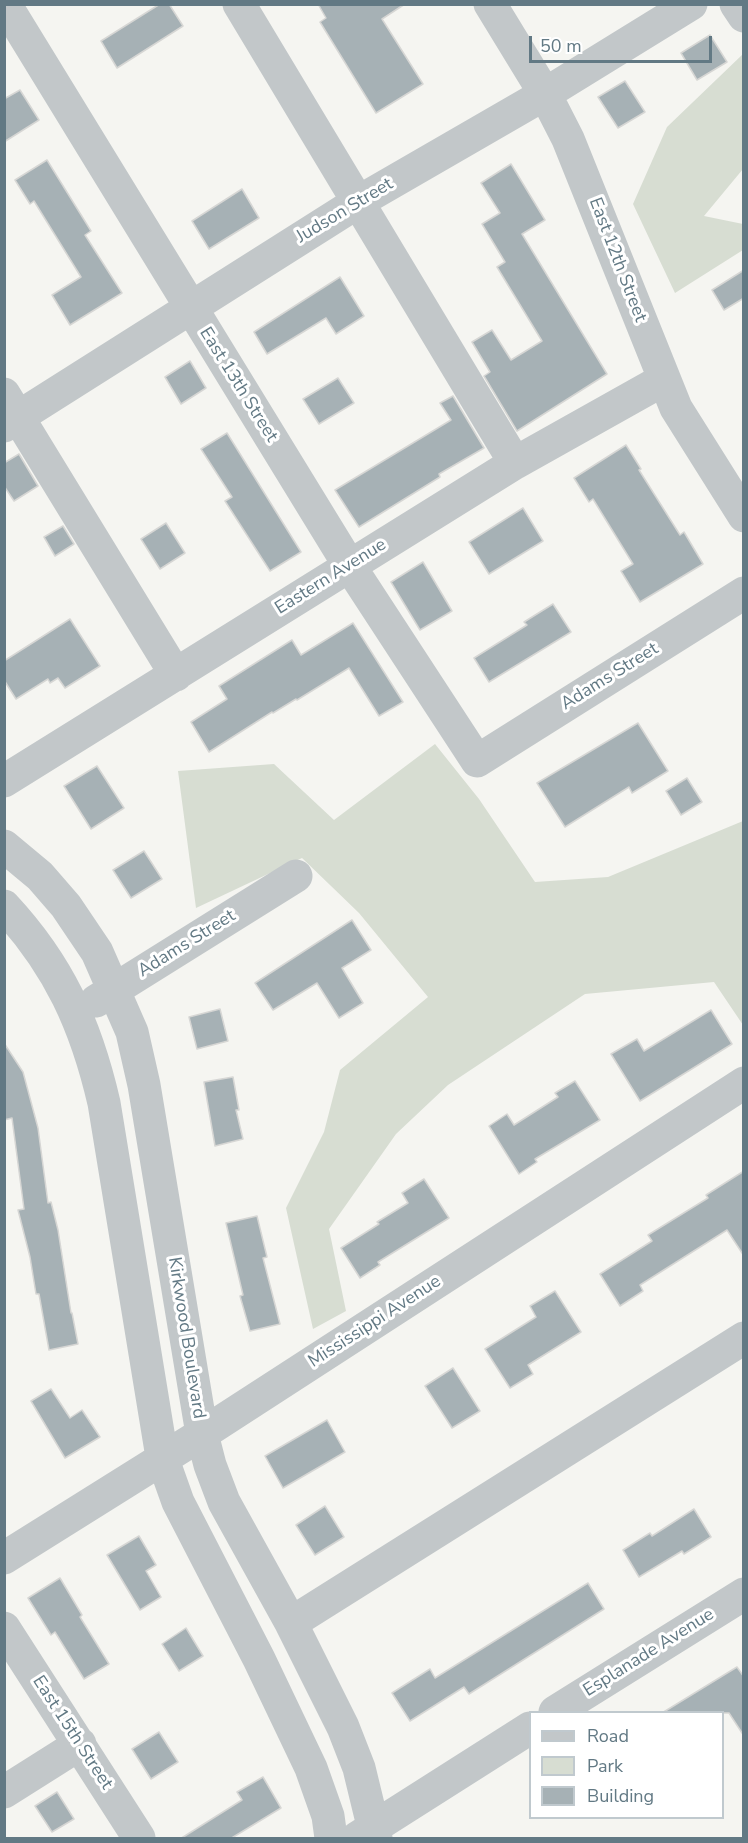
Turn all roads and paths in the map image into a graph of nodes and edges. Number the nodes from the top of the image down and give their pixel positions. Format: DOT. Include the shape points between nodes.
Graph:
graph roads {
  1 [pos="5,4"];
  2 [pos="239,4"];
  3 [pos="490,4"];
  4 [pos="691,4"];
  5 [pos="736,4"];
  6 [pos="744,16"];
  7 [pos="545,94"];
  8 [pos="358,202"];
  9 [pos="191,308"];
  10 [pos="663,380"];
  11 [pos="9,412"];
  12 [pos="515,463"];
  13 [pos="744,516"];
  14 [pos="349,565"];
  15 [pos="744,593"];
  16 [pos="176,675"];
  17 [pos="477,761"];
  18 [pos="5,780"];
  19 [pos="4,846"];
  20 [pos="296,876"];
  21 [pos="4,906"];
  22 [pos="114,990"];
  23 [pos="77,1012"];
  24 [pos="744,1083"];
  25 [pos="744,1338"];
  26 [pos="202,1434"];
  27 [pos="162,1457"];
  28 [pos="4,1558"];
  29 [pos="744,1594"];
  30 [pos="291,1623"];
  31 [pos="4,1628"];
  32 [pos="558,1711"];
  33 [pos="529,1729"];
  34 [pos="80,1744"];
  35 [pos="4,1792"];
  36 [pos="369,1834"];
  37 [pos="139,1839"];
  38 [pos="331,1839"];
  1 -- 9 [label="street, East 13th Street"];
  2 -- 8 [label="street"];
  3 -- 7 [label="street, East 12th Street"];
  4 -- 7 [label="street, Judson Street"];
  5 -- 6 [label="street"];
  7 -- 8 [label="street, Judson Street"];
  7 -- 10 [label="street, East 12th Street" via="568,139"];
  8 -- 9 [label="street, Judson Street"];
  8 -- 12 [label="street"];
  9 -- 11 [label="street, Judson Street"];
  9 -- 14 [label="street, East 13th Street"];
  10 -- 12 [label="street, Eastern Avenue"];
  10 -- 13 [label="street, East 12th Street" via="676,408"];
  11 -- 16 [label="street"];
  12 -- 14 [label="street, Eastern Avenue"];
  14 -- 16 [label="street, Eastern Avenue"];
  14 -- 17 [label="street, East 13th Street"];
  15 -- 17 [label="street, Adams Street"];
  16 -- 18 [label="street, Eastern Avenue"];
  19 -- 22 [label="street, Kirkwood Boulevard" via="40,876 66,906 97,952"];
  20 -- 22 [label="street, Adams Street"];
  21 -- 23 [label="street" via="50,962"];
  22 -- 23 [label="street, Adams Street"];
  22 -- 26 [label="street, Kirkwood Boulevard" via="132,1032 144,1085"];
  23 -- 27 [label="street" via="104,1103"];
  24 -- 26 [label="street, Mississippi Avenue"];
  25 -- 30 [label="street"];
  26 -- 27 [label="street, Mississippi Avenue"];
  26 -- 30 [label="street, Kirkwood Boulevard" via="224,1502"];
  27 -- 28 [label="street, Mississippi Avenue"];
  27 -- 38 [label="street" via="178,1502 312,1768 328,1816"];
  29 -- 32 [label="street, Esplanade Avenue"];
  30 -- 36 [label="street, Kirkwood Boulevard" via="359,1768"];
  31 -- 34 [label="street, East 15th Street"];
  33 -- 36 [label="street"];
  34 -- 35 [label="street"];
  34 -- 37 [label="street, East 15th Street"];
}
